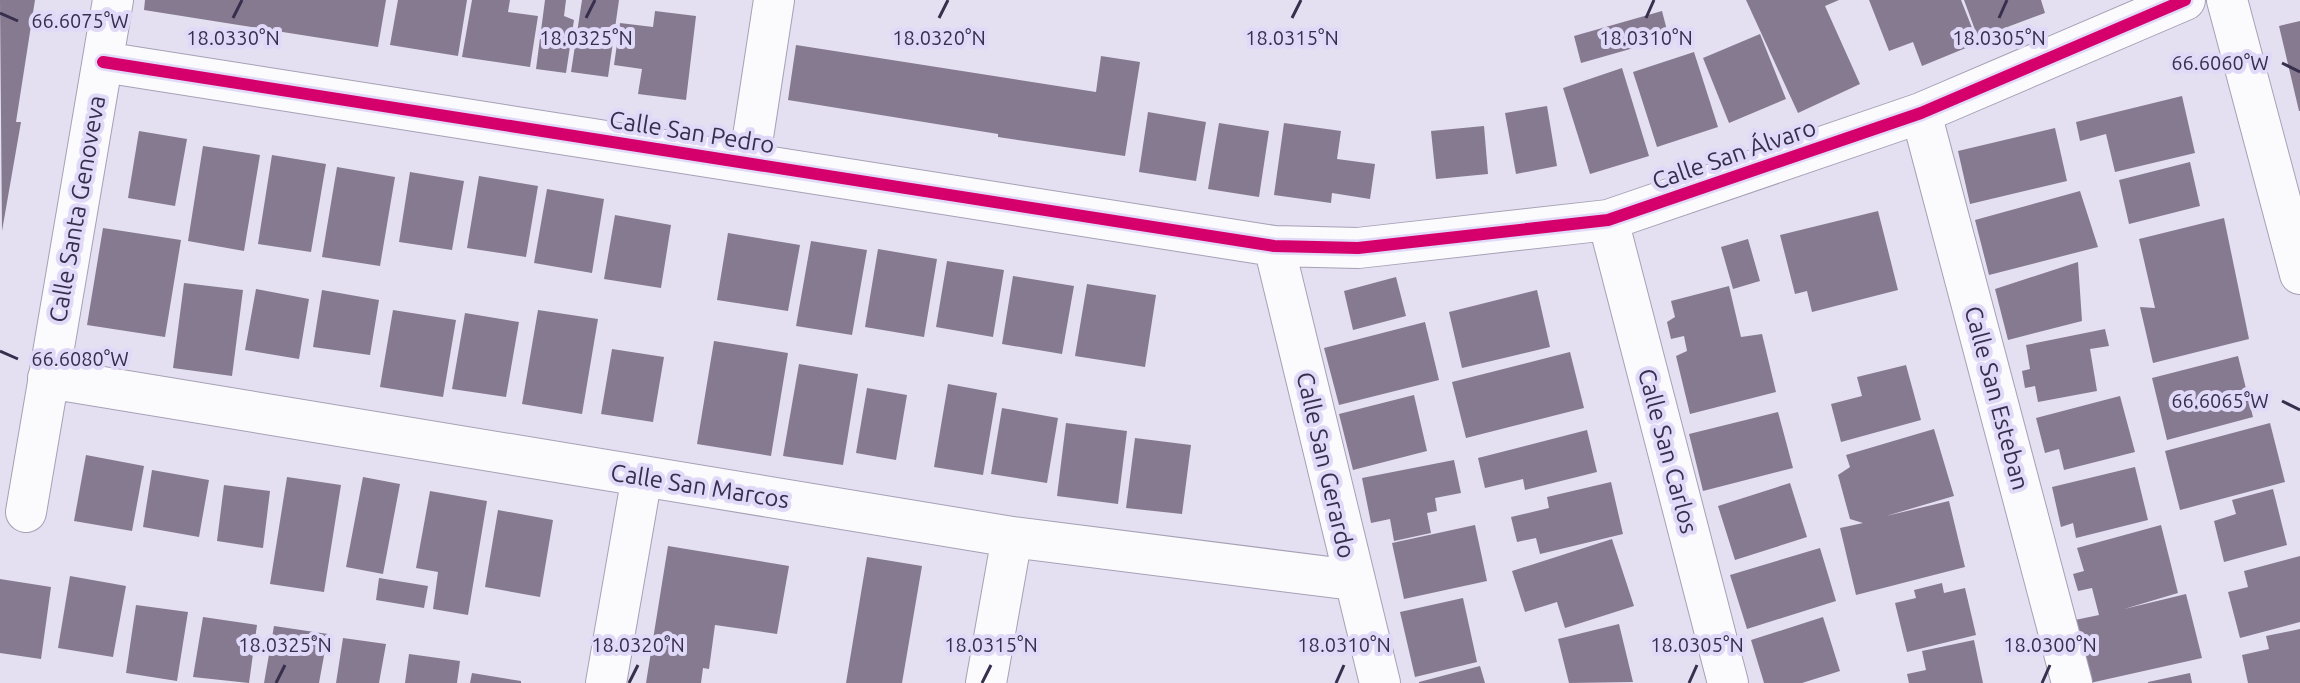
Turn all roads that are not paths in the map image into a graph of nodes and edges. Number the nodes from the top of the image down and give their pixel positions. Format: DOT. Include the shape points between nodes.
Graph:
graph roads {
  1 [pos="113,0"];
  2 [pos="774,0"];
  3 [pos="2185,0"];
  4 [pos="2227,0"];
  5 [pos="103,62"];
  6 [pos="1921,113"];
  7 [pos="749,163"];
  8 [pos="1608,220"];
  9 [pos="1274,246"];
  10 [pos="2300,274"];
  11 [pos="48,378"];
  12 [pos="642,476"];
  13 [pos="26,512"];
  14 [pos="1012,537"];
  15 [pos="1353,580"];
  16 [pos="606,683"];
  17 [pos="986,683"];
  18 [pos="1380,683"];
  19 [pos="1728,683"];
  20 [pos="2072,683"];
  1 -- 5 [label="street, Calle Santa Genoveva"];
  2 -- 7 [label="street"];
  3 -- 6 [label="street, Calle San Álvaro"];
  4 -- 10 [label="street"];
  5 -- 7 [label="street, Calle San Pedro"];
  5 -- 11 [label="street, Calle Santa Genoveva"];
  6 -- 8 [label="street, Calle San Álvaro"];
  6 -- 20 [label="street, Calle San Esteban"];
  7 -- 9 [label="street, Calle San Pedro"];
  8 -- 9 [label="street, Calle San Álvaro" via="1358,248"];
  8 -- 19 [label="street, Calle San Carlos"];
  9 -- 15 [label="street, Calle San Gerardo"];
  11 -- 12 [label="street, Calle San Marcos"];
  11 -- 13 [label="street, Calle Santa Genoveva"];
  12 -- 14 [label="street, Calle San Marcos"];
  12 -- 16 [label="street"];
  14 -- 15 [label="street, Calle San Marcos"];
  14 -- 17 [label="street"];
  15 -- 18 [label="street, Calle San Gerardo"];
}
